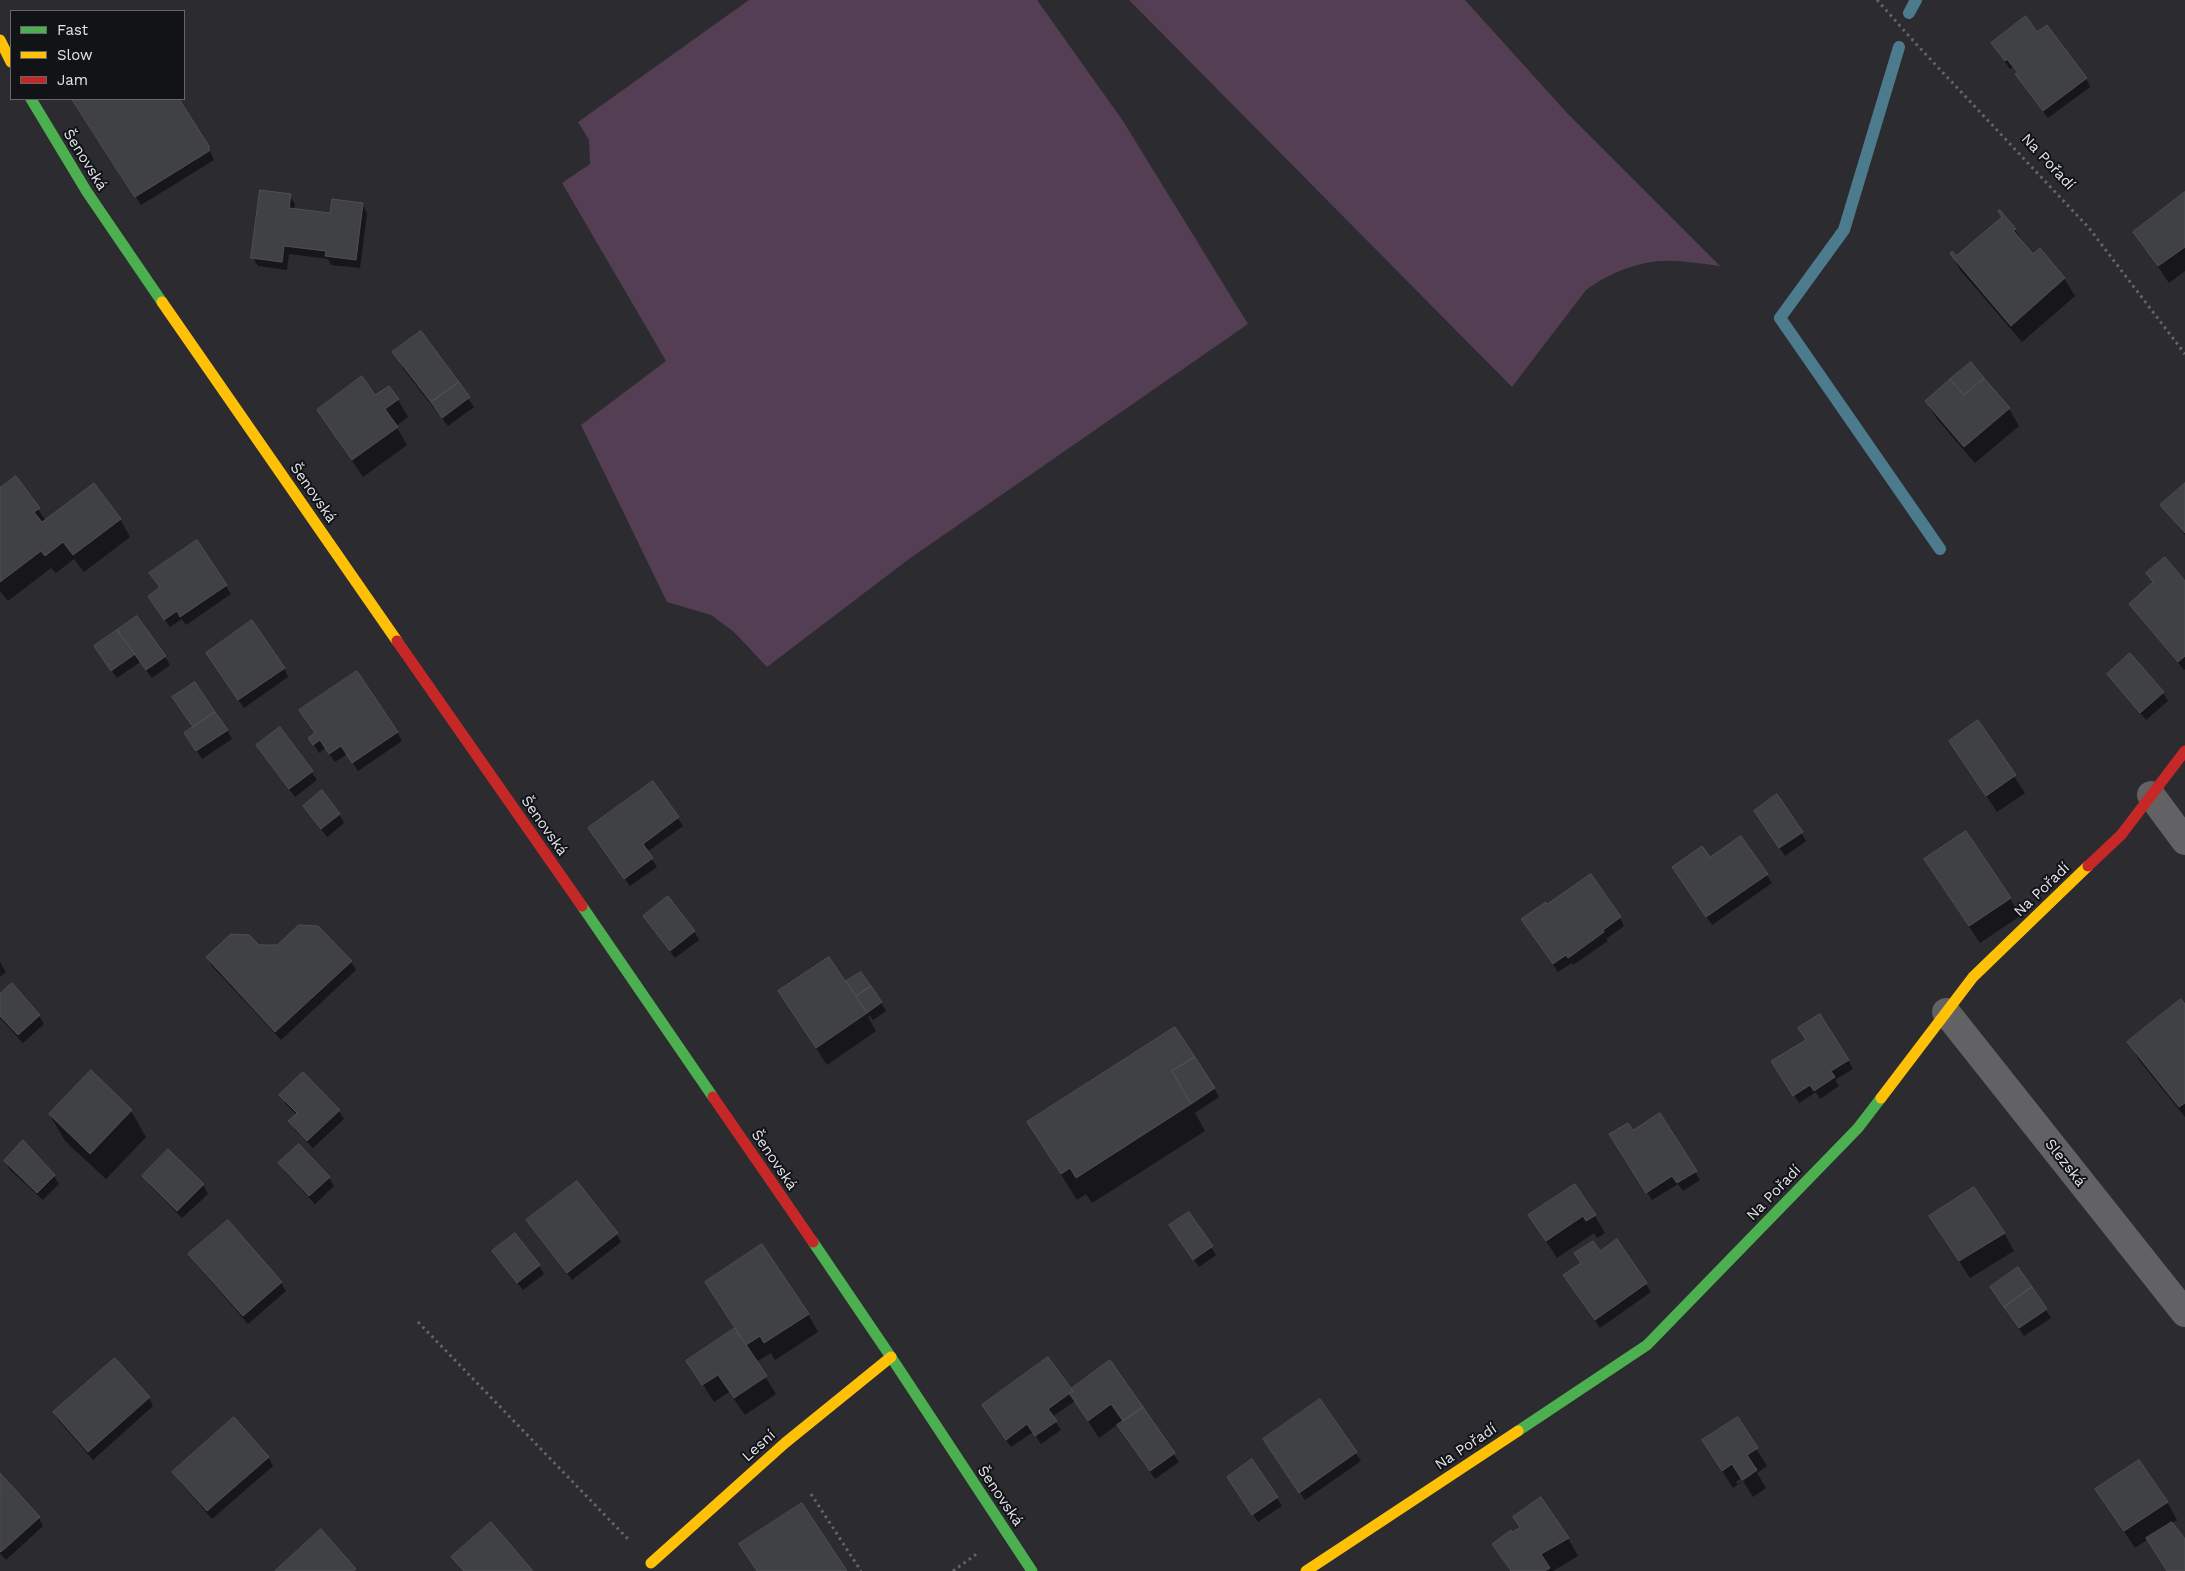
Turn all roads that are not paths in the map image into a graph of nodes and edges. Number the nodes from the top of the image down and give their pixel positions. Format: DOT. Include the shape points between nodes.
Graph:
graph roads {
  1 [pos="0,40"];
  2 [pos="10,60"];
  3 [pos="32,100"];
  4 [pos="2185,751"];
  5 [pos="2151,795"];
  6 [pos="2185,841"];
  7 [pos="1946,1012"];
  8 [pos="2185,1313"];
  9 [pos="890,1357"];
  10 [pos="651,1563"];
  11 [pos="1032,1571"];
  12 [pos="1306,1571"];
  1 -- 2 [label="main road"];
  3 -- 9 [label="main road, Šenovská" via="118,239 604,938"];
  4 -- 5 [label="main road, Na Pořadí"];
  5 -- 6 [label="street"];
  5 -- 7 [label="main road, Na Pořadí" via="2121,835 1972,977"];
  7 -- 8 [label="street, Slezská"];
  7 -- 12 [label="main road, Na Pořadí" via="1858,1128 1647,1345"];
  9 -- 10 [label="main road, Lesní" via="784,1442"];
  9 -- 11 [label="main road, Šenovská"];
}
